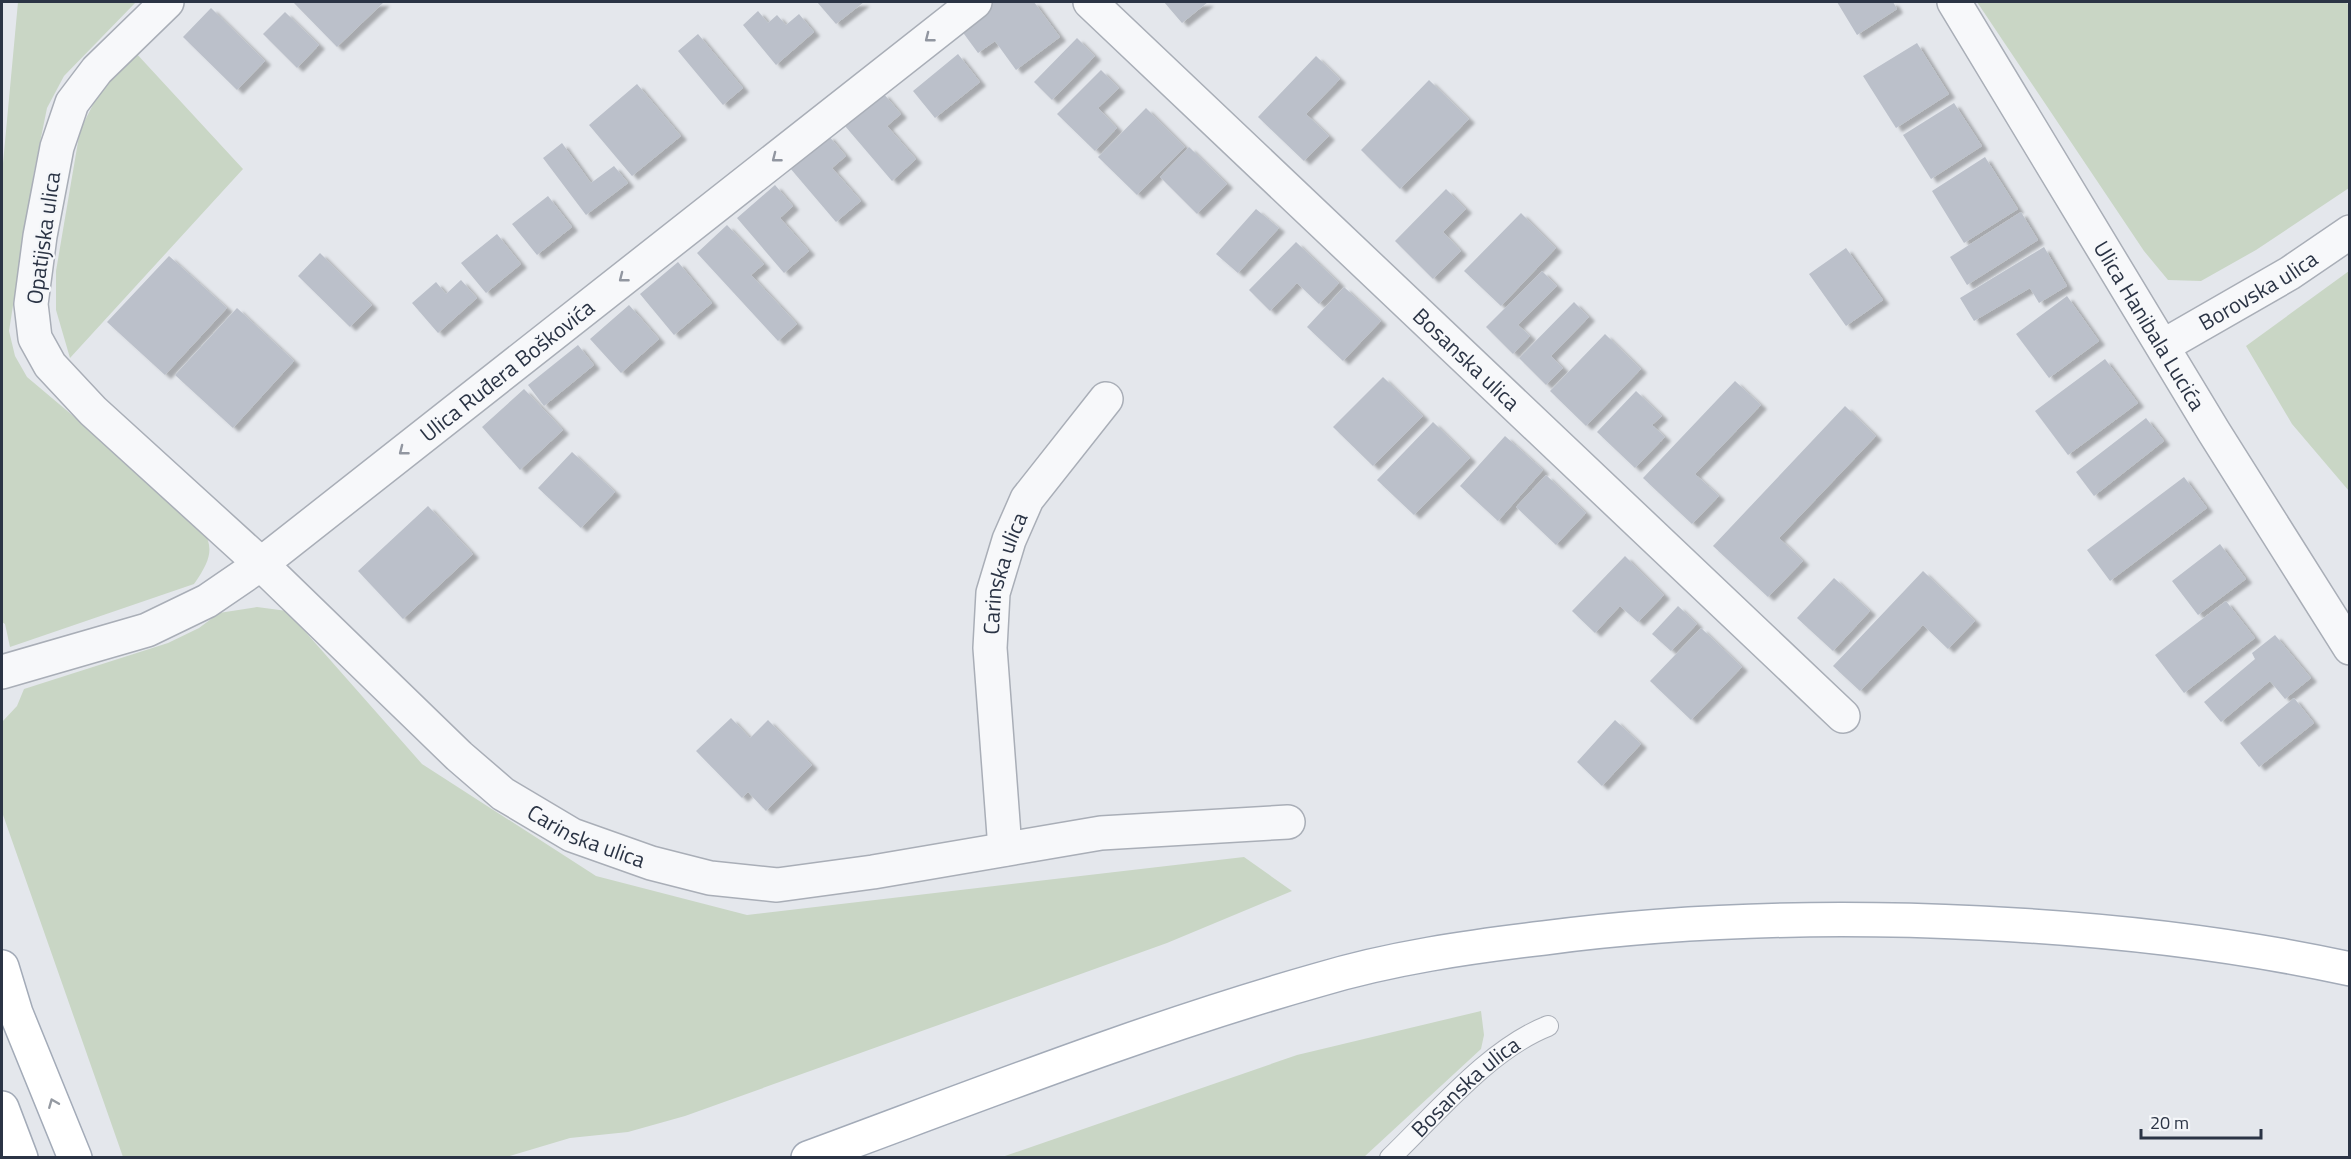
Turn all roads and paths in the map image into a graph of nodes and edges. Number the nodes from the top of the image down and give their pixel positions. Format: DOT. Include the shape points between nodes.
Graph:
graph roads {
  1 [pos="167,2"];
  2 [pos="975,2"];
  3 [pos="1090,2"];
  4 [pos="1954,2"];
  5 [pos="2349,232"];
  6 [pos="2163,346"];
  7 [pos="1106,399"];
  8 [pos="261,564"];
  9 [pos="2349,648"];
  10 [pos="2,672"];
  11 [pos="1843,716"];
  12 [pos="1287,822"];
  13 [pos="1005,849"];
  14 [pos="2,967"];
  15 [pos="2349,969"];
  16 [pos="1548,1026"];
  17 [pos="2,1108"];
  18 [pos="21,1158"];
  19 [pos="75,1158"];
  20 [pos="808,1158"];
  21 [pos="1390,1158"];
  1 -- 8 [label="street, Opatijska ulica" via="97,70 72,103 57,147 40,236 31,304 35,338 50,365 93,411"];
  2 -- 8 [label="street, Ulica Ruđera Boškovića, one-way"];
  3 -- 11 [label="street, Bosanska ulica"];
  4 -- 6 [label="street, Ulica Hanibala Lucića"];
  5 -- 6 [label="street, Borovska ulica" via="2290,273"];
  6 -- 9 [label="street, Ulica Hanibala Lucića"];
  7 -- 13 [label="street, Carinska ulica" via="1027,499 993,593 990,648"];
  8 -- 10 [label="street, Ulica Ruđera Boškovića" via="207,602 147,630"];
  8 -- 13 [label="street, Carinska ulica" via="503,795 572,835 651,863 710,878 777,885"];
  12 -- 13 [label="street, Carinska ulica" via="1101,833"];
  19 -- 14 [label="main road, one-way" via="16,1013"];
  15 -- 20 [label="main road" via="2256,949 2123,932 2030,926 1900,919 1747,920 1626,927 1467,947 1321,979 1182,1023"];
  16 -- 21 [label="lane, Bosanska ulica" via="1514,1042 1493,1059"];
  17 -- 18 [label="main road"];
}
